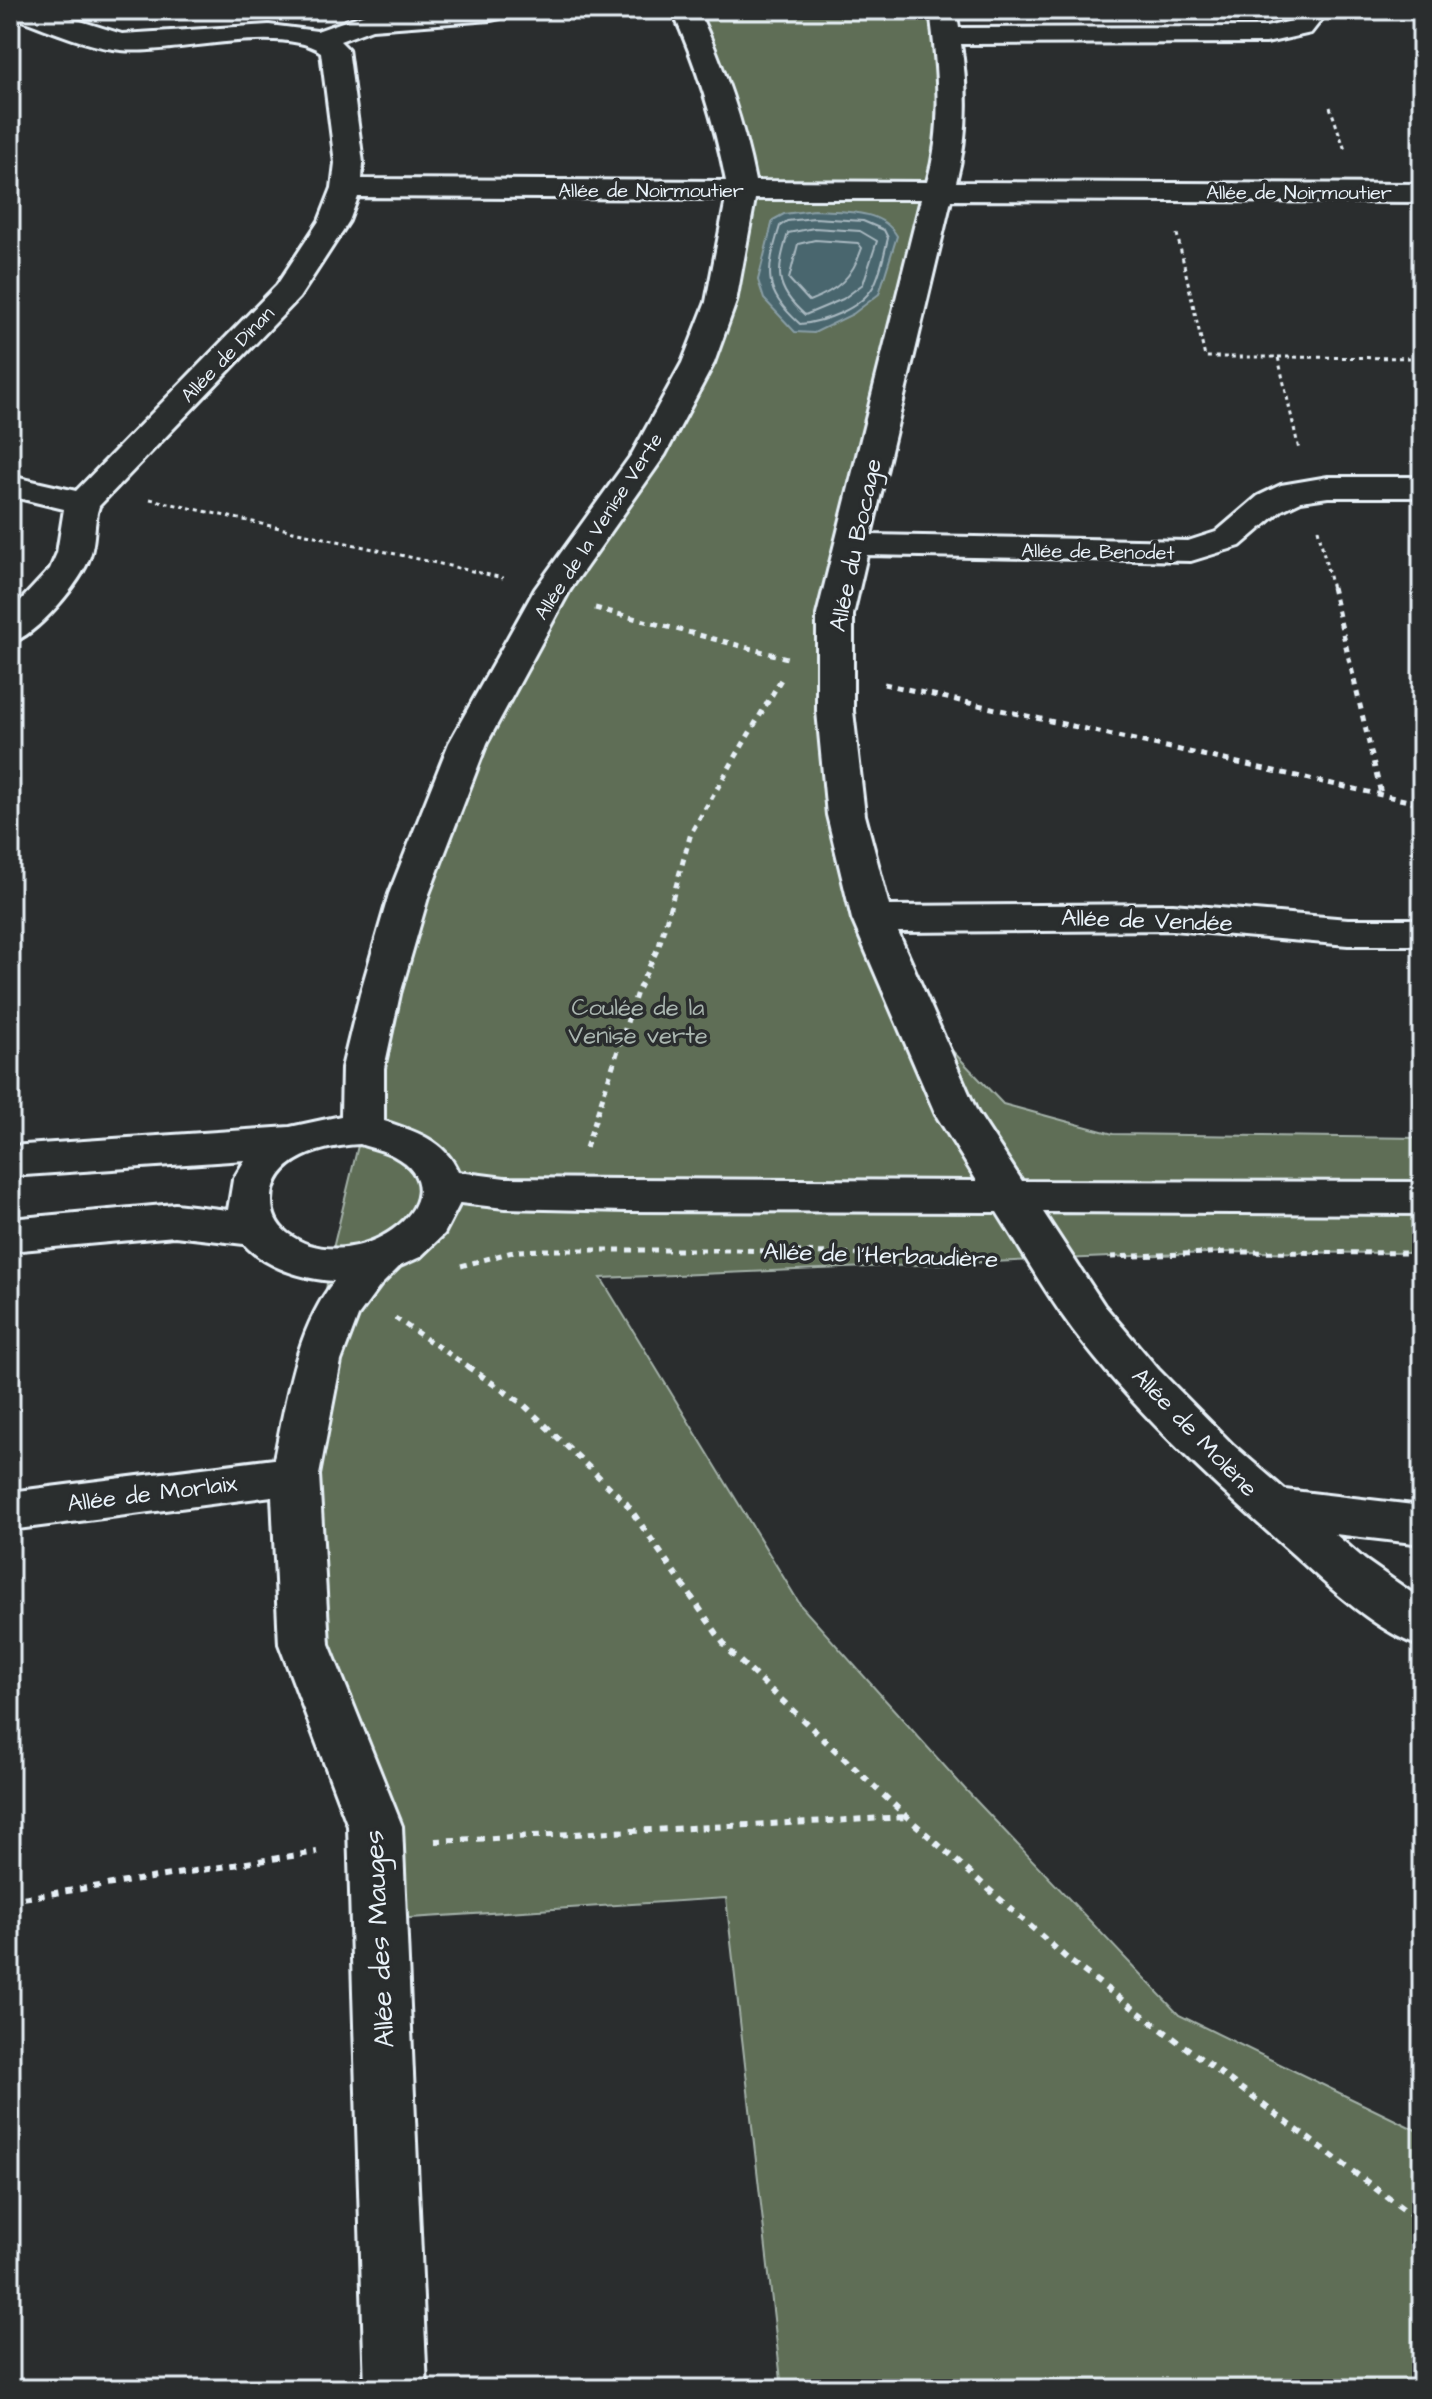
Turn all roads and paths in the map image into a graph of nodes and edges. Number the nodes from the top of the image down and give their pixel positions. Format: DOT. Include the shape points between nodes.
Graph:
graph roads {
  1 [pos="19,10"];
  2 [pos="629,10"];
  3 [pos="685,10"];
  4 [pos="1316,10"];
  5 [pos="491,12"];
  6 [pos="946,23"];
  7 [pos="322,38"];
  8 [pos="347,188"];
  9 [pos="742,190"];
  10 [pos="938,191"];
  11 [pos="1422,193"];
  12 [pos="1278,357"];
  13 [pos="1422,358"];
  14 [pos="10,486"];
  15 [pos="1422,487"];
  16 [pos="91,495"];
  17 [pos="851,544"];
  18 [pos="553,589"];
  19 [pos="10,632"];
  20 [pos="793,660"];
  21 [pos="834,673"];
  22 [pos="1422,804"];
  23 [pos="872,919"];
  24 [pos="1422,932"];
  25 [pos="362,1129"];
  26 [pos="295,1142"];
  27 [pos="10,1161"];
  28 [pos="442,1186"];
  29 [pos="572,1194"];
  30 [pos="1012,1196"];
  31 [pos="1422,1198"];
  32 [pos="256,1229"];
  33 [pos="10,1235"];
  34 [pos="1422,1253"];
  35 [pos="293,1257"];
  36 [pos="383,1257"];
  37 [pos="1052,1260"];
  38 [pos="460,1266"];
  39 [pos="346,1297"];
  40 [pos="318,1361"];
  41 [pos="295,1475"];
  42 [pos="1269,1507"];
  43 [pos="10,1511"];
  44 [pos="1422,1525"];
  45 [pos="1422,1627"];
  46 [pos="907,1817"];
  47 [pos="376,1844"];
  48 [pos="10,1900"];
  49 [pos="1422,2223"];
  50 [pos="396,2389"];
  1 -- 7 [label="street" via="122,42 288,32"];
  2 -- 5 [label="path" via="525,18"];
  3 -- 9 [label="street, Allée de la Venise Verte" via="729,123"];
  4 -- 6 [label="street" via="1301,27 1266,35"];
  5 -- 7 [label="street" via="368,21"];
  6 -- 10 [label="street, Allée du Bocage" via="953,81 947,162"];
  7 -- 8 [label="street" via="334,49 349,163"];
  8 -- 9 [label="street, Allée de Noirmoutier"];
  8 -- 16 [label="street, Allée de Dinan" via="334,221 288,291"];
  9 -- 10 [label="street, Allée de Noirmoutier"];
  9 -- 18 [label="street, Allée de la Venise Verte" via="721,302 698,363 648,455"];
  10 -- 11 [label="street, Allée de Noirmoutier"];
  10 -- 17 [label="street, Allée du Bocage"];
  12 -- 13 [label="path"];
  14 -- 16 [label="street"];
  15 -- 17 [label="street, Allée de Benodet" via="1293,492 1270,503 1228,539 1191,551"];
  16 -- 18 [label="path"];
  16 -- 19 [label="street" via="76,517 74,555 66,573"];
  17 -- 21 [label="street, Allée du Bocage" via="835,615"];
  18 -- 20 [label="path" via="569,601"];
  18 -- 25 [label="street, Allée de la Venise Verte" via="468,743 409,894 363,1068"];
  20 -- 21 [label="path"];
  20 -- 29 [label="path" via="691,833 659,946 637,992"];
  21 -- 22 [label="path"];
  21 -- 23 [label="street, Allée du Bocage" via="839,771"];
  23 -- 24 [label="street, Allée de Vendée" via="1173,917 1348,932"];
  23 -- 30 [label="street, Allée du Bocage" via="957,1115"];
  25 -- 26 [label="street" via="322,1132"];
  25 -- 28 [label="street" via="414,1146 432,1163"];
  26 -- 27 [label="street"];
  26 -- 32 [label="street" via="276,1153 253,1180 249,1211"];
  28 -- 29 [label="street"];
  28 -- 36 [label="street" via="430,1225"];
  29 -- 30 [label="street"];
  30 -- 31 [label="street"];
  30 -- 37 [label="street, Allée de Molène"];
  32 -- 33 [label="street" via="175,1220"];
  32 -- 35 [label="street" via="274,1248"];
  34 -- 37 [label="path, Allée de l'Herbaudière" via="1232,1252"];
  35 -- 36 [label="street" via="329,1265"];
  35 -- 40 [label="street, Allée des Mauges" via="315,1325"];
  36 -- 39 [label="street, Allée des Mauges"];
  37 -- 38 [label="path, Allée de l'Herbaudière" via="545,1250 516,1251"];
  37 -- 42 [label="street, Allée de Molène" via="1088,1317 1142,1381"];
  39 -- 40 [label="street, Allée des Mauges"];
  39 -- 46 [label="path" via="387,1312 523,1404 626,1503 729,1651"];
  40 -- 41 [label="street, Allée des Mauges"];
  41 -- 43 [label="street, Allée de Morlaix"];
  41 -- 47 [label="street, Allée des Mauges" via="304,1644 375,1826"];
  42 -- 44 [label="street"];
  42 -- 45 [label="street, Allée de Molène"];
  46 -- 47 [label="path"];
  46 -- 49 [label="path" via="1071,1962"];
  47 -- 48 [label="path"];
  47 -- 50 [label="street, Allée des Mauges"];
}
